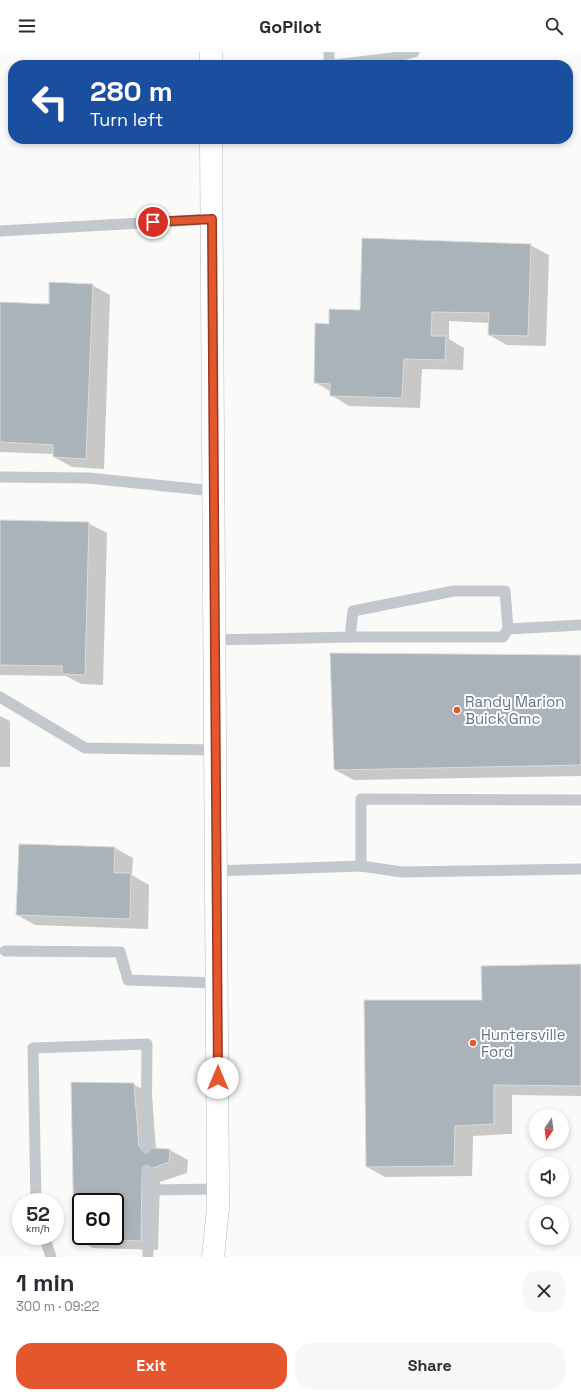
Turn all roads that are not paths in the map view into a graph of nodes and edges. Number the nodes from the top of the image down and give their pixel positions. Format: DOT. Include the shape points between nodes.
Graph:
graph roads {
  1 [pos="414,52"];
  2 [pos="375,60"];
  3 [pos="211,144"];
  4 [pos="212,219"];
  5 [pos="0,231"];
  6 [pos="0,477"];
  7 [pos="214,491"];
  8 [pos="581,626"];
  9 [pos="508,629"];
  10 [pos="350,637"];
  11 [pos="215,640"];
  12 [pos="0,697"];
  13 [pos="215,750"];
  14 [pos="581,800"];
  15 [pos="361,866"];
  16 [pos="581,869"];
  17 [pos="216,871"];
  18 [pos="5,951"];
  19 [pos="217,983"];
  20 [pos="146,1148"];
  21 [pos="147,1170"];
  22 [pos="148,1190"];
  23 [pos="36,1193"];
  24 [pos="218,1199"];
  25 [pos="47,1245"];
  26 [pos="51,1257"];
  27 [pos="148,1257"];
  28 [pos="213,1257"];
  29 [pos="224,1257"];
  1 -- 2 [label="lane"];
  3 -- 4 [label="main road"];
  4 -- 5 [label="lane"];
  4 -- 7 [label="main road"];
  6 -- 7 [label="lane" via="88,478"];
  7 -- 11 [label="main road"];
  8 -- 9 [label="lane"];
  9 -- 10 [label="lane" via="502,637"];
  9 -- 10 [label="lane" via="505,591 454,590 353,611"];
  10 -- 11 [label="lane"];
  11 -- 13 [label="main road"];
  12 -- 13 [label="lane" via="85,748"];
  13 -- 17 [label="main road"];
  14 -- 15 [label="lane" via="362,799"];
  15 -- 16 [label="lane" via="402,872"];
  15 -- 17 [label="lane"];
  17 -- 19 [label="main road"];
  18 -- 19 [label="lane" via="120,952 128,980"];
  19 -- 24 [label="main road"];
  20 -- 23 [label="lane" via="148,1044 33,1048"];
  21 -- 22 [label="lane"];
  22 -- 24 [label="lane"];
  22 -- 27 [label="lane"];
  24 -- 28 [label="main road"];
  24 -- 29 [label="main road"];
  25 -- 26 [label="lane"];
}
